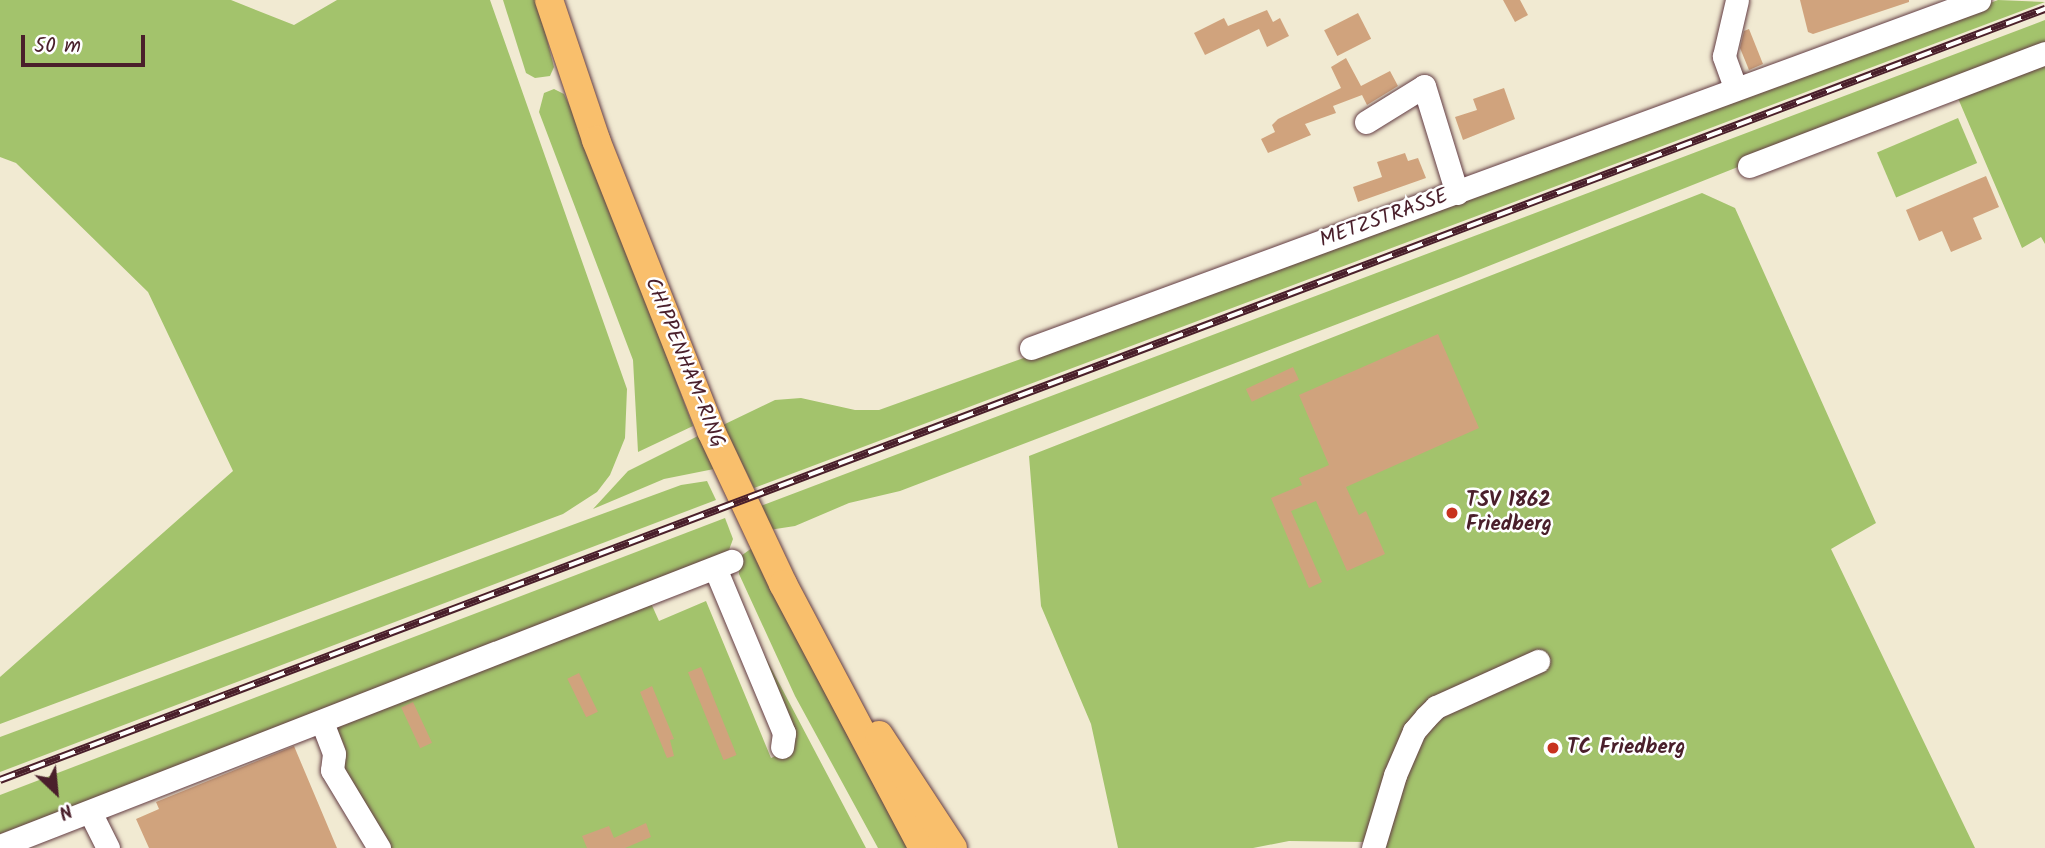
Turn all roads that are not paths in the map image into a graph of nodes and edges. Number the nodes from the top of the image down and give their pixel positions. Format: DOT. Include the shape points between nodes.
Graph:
graph roads {
  1 [pos="549,0"];
  2 [pos="1737,0"];
  3 [pos="1979,0"];
  4 [pos="2045,53"];
  5 [pos="1735,87"];
  6 [pos="1366,122"];
  7 [pos="1749,166"];
  8 [pos="1457,193"];
  9 [pos="1031,348"];
  10 [pos="1538,661"];
  11 [pos="854,712"];
  12 [pos="322,722"];
  13 [pos="782,747"];
  14 [pos="90,812"];
  15 [pos="0,846"];
  16 [pos="108,848"];
  17 [pos="379,848"];
  18 [pos="923,848"];
  19 [pos="953,848"];
  20 [pos="1373,848"];
  1 -- 11 [label="main road, CHIPPENHAM-RING" via="596,140 711,431 783,584"];
  2 -- 5 [label="street" via="1724,56"];
  3 -- 5 [label="street, METZSTRASSE"];
  4 -- 7 [label="street"];
  5 -- 8 [label="street, METZSTRASSE"];
  6 -- 8 [label="street" via="1424,86"];
  8 -- 9 [label="street, METZSTRASSE"];
  10 -- 20 [label="street" via="1436,707 1426,716 1414,731 1395,775"];
  11 -- 18 [label="main road, CHIPPENHAM-RING" via="866,745"];
  11 -- 19 [label="main road, CHIPPENHAM-RING" via="879,735"];
  12 -- 13 [label="street" via="723,564 784,733"];
  12 -- 14 [label="street"];
  12 -- 17 [label="street" via="334,754 332,770"];
  14 -- 15 [label="street"];
  14 -- 16 [label="street"];
}
